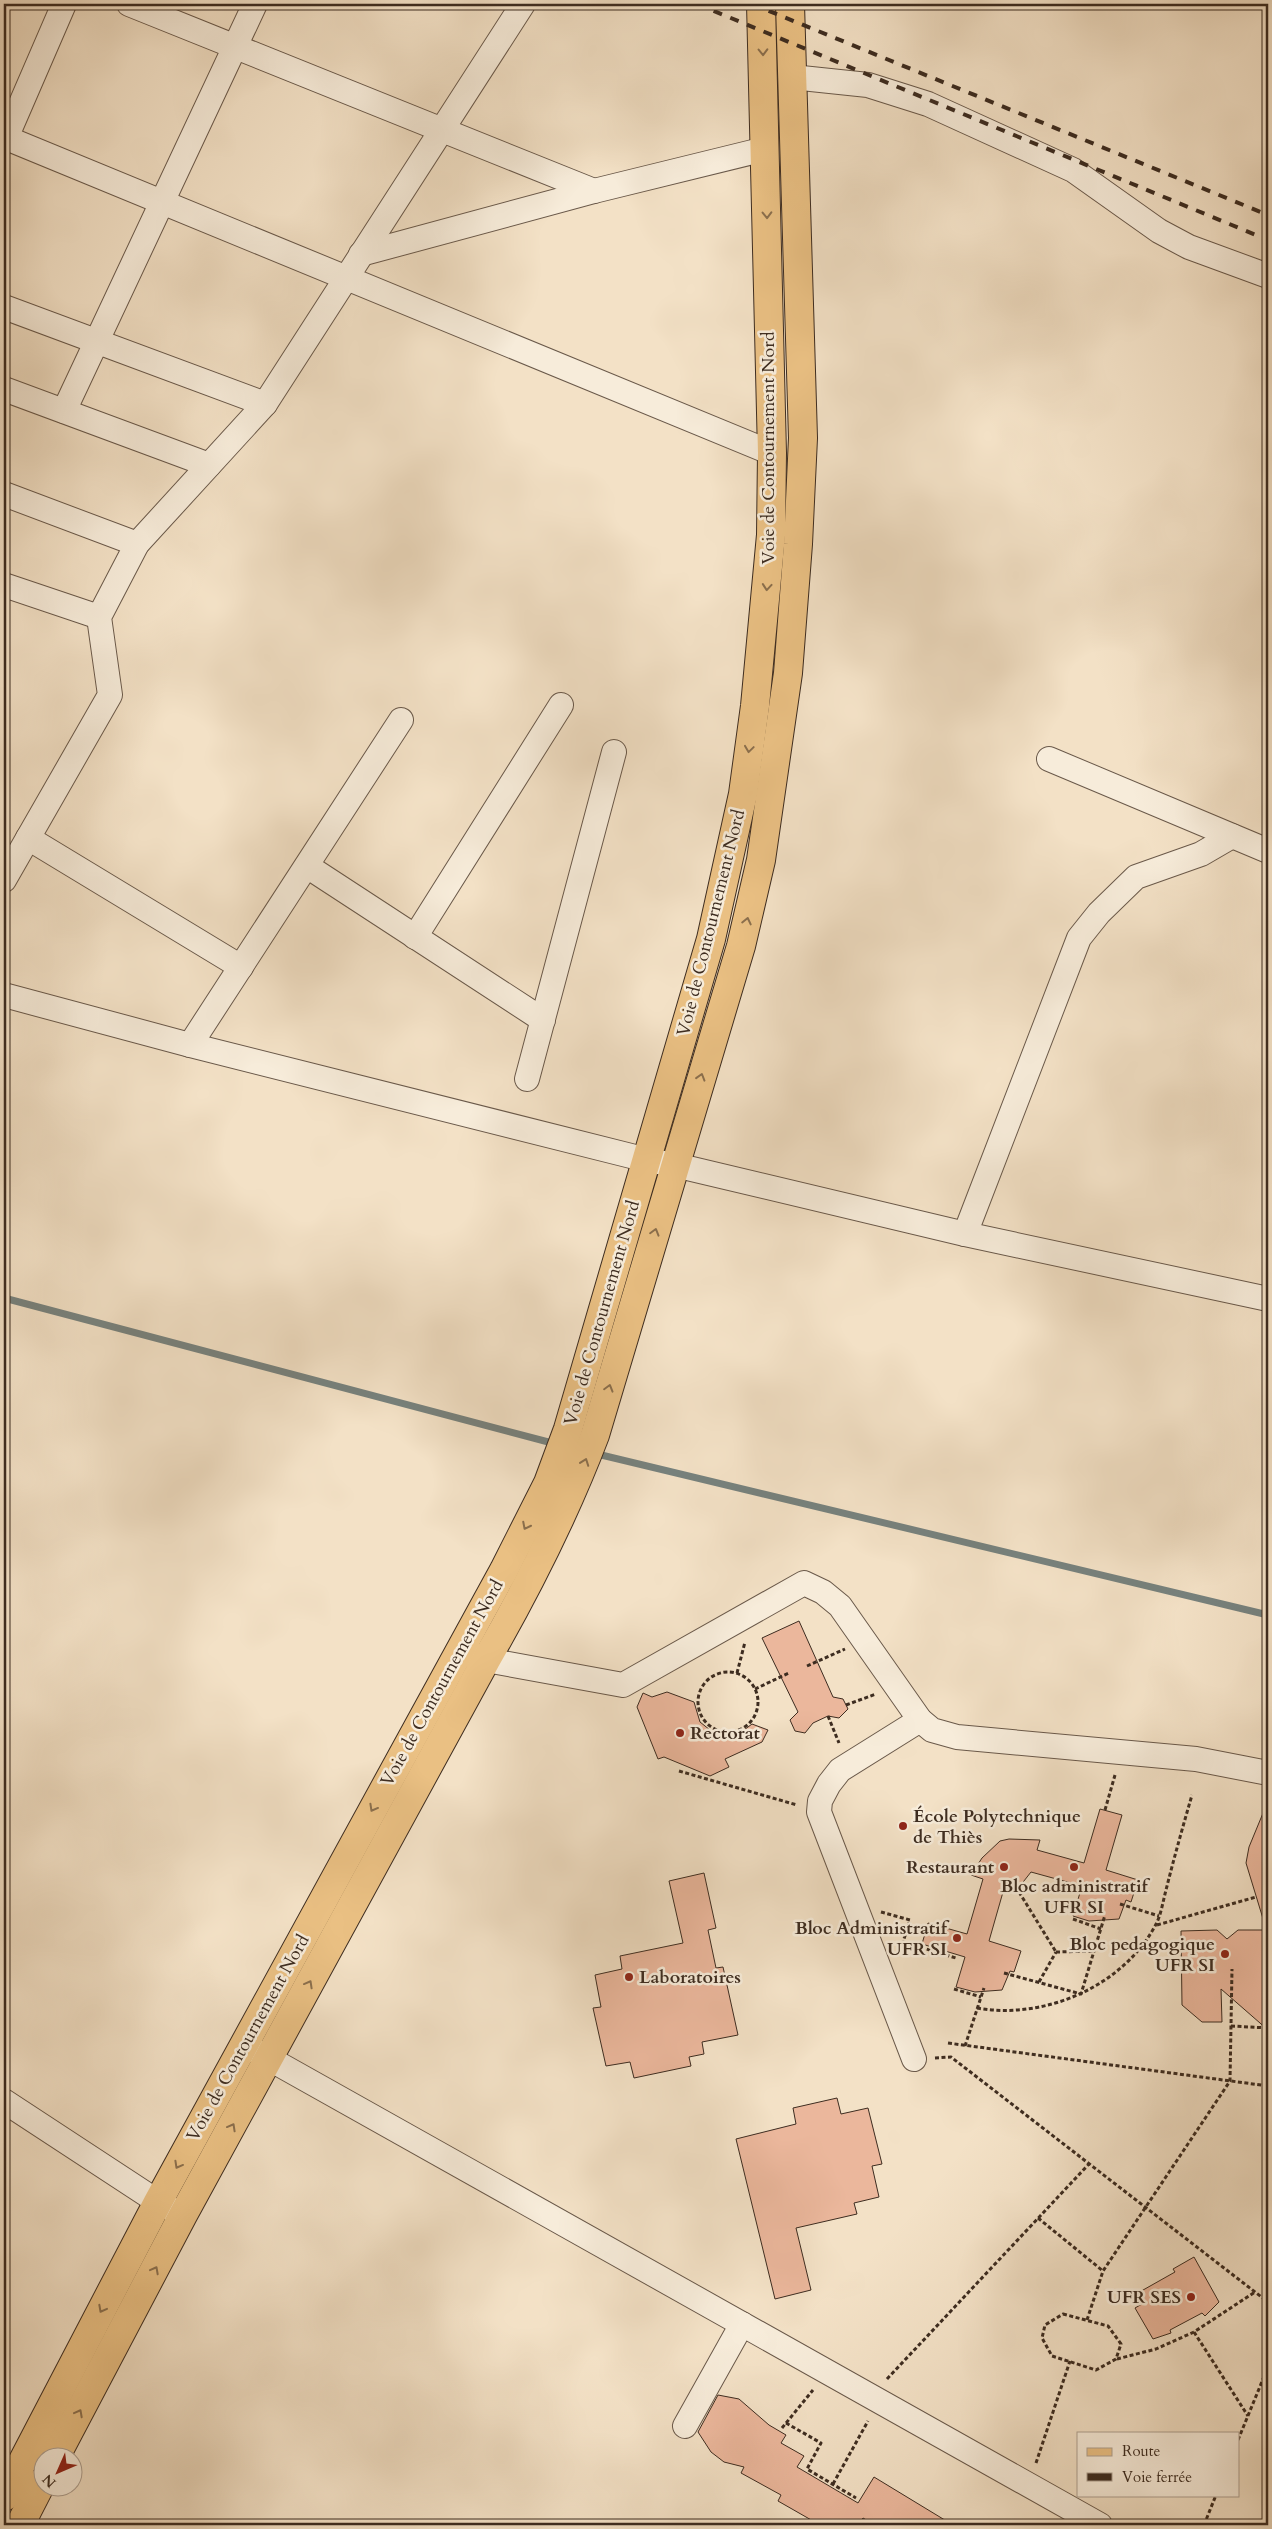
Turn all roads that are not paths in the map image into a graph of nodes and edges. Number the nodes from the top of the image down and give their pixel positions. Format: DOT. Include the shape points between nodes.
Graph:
graph roads {
  1 [pos="64,4"];
  2 [pos="129,4"];
  3 [pos="255,4"];
  4 [pos="523,4"];
  5 [pos="761,4"];
  6 [pos="790,4"];
  7 [pos="235,47"];
  8 [pos="792,78"];
  9 [pos="442,130"];
  10 [pos="5,138"];
  11 [pos="765,149"];
  12 [pos="594,191"];
  13 [pos="162,203"];
  14 [pos="361,254"];
  15 [pos="1268,276"];
  16 [pos="346,278"];
  17 [pos="4,307"];
  18 [pos="97,342"];
  19 [pos="4,389"];
  20 [pos="265,404"];
  21 [pos="64,412"];
  22 [pos="772,453"];
  23 [pos="209,466"];
  24 [pos="4,494"];
  25 [pos="137,544"];
  26 [pos="4,585"];
  27 [pos="99,617"];
  28 [pos="561,704"];
  29 [pos="401,720"];
  30 [pos="614,752"];
  31 [pos="1049,759"];
  32 [pos="1232,836"];
  33 [pos="28,838"];
  34 [pos="1268,851"];
  35 [pos="307,866"];
  36 [pos="4,880"];
  37 [pos="415,937"];
  38 [pos="241,967"];
  39 [pos="4,995"];
  40 [pos="543,1020"];
  41 [pos="190,1045"];
  42 [pos="527,1079"];
  43 [pos="647,1160"];
  44 [pos="675,1165"];
  45 [pos="965,1234"];
  46 [pos="1268,1299"];
  47 [pos="460,1650"];
  48 [pos="486,1660"];
  49 [pos="920,1720"];
  50 [pos="1268,1773"];
  51 [pos="244,2044"];
  52 [pos="269,2058"];
  53 [pos="914,2059"];
  54 [pos="4,2101"];
  55 [pos="158,2202"];
  56 [pos="184,2215"];
  57 [pos="742,2324"];
  58 [pos="685,2426"];
  59 [pos="61,2446"];
  60 [pos="35,2496"];
  61 [pos="4,2497"];
  62 [pos="20,2525"];
  63 [pos="1100,2525"];
  1 -- 10 [label="street"];
  2 -- 7 [label="street"];
  3 -- 7 [label="street"];
  4 -- 9 [label="street"];
  5 -- 11 [label="main road, Voie de Contournement Nord, one-way"];
  6 -- 8 [label="main road, Voie de Contournement Nord"];
  7 -- 9 [label="street"];
  7 -- 13 [label="street"];
  8 -- 15 [label="street" via="868,85 928,104 1073,170 1174,239"];
  44 -- 8 [label="main road, Voie de Contournement Nord, one-way" via="741,946 757,879 788,673 803,438"];
  9 -- 12 [label="street"];
  9 -- 14 [label="street"];
  10 -- 13 [label="street"];
  11 -- 12 [label="street"];
  11 -- 22 [label="main road, Voie de Contournement Nord, one-way"];
  12 -- 14 [label="street"];
  13 -- 16 [label="street"];
  13 -- 18 [label="street"];
  14 -- 16 [label="street"];
  16 -- 20 [label="street"];
  16 -- 22 [label="street"];
  17 -- 18 [label="street"];
  18 -- 20 [label="street"];
  18 -- 21 [label="street"];
  19 -- 21 [label="street"];
  20 -- 23 [label="street"];
  21 -- 23 [label="street"];
  22 -- 43 [label="main road, Voie de Contournement Nord, one-way" via="771,535 743,794 711,939"];
  23 -- 25 [label="street"];
  24 -- 25 [label="street"];
  25 -- 27 [label="street"];
  26 -- 27 [label="street"];
  27 -- 33 [label="street" via="110,695"];
  28 -- 37 [label="street"];
  29 -- 35 [label="street"];
  30 -- 40 [label="street"];
  31 -- 32 [label="street"];
  32 -- 34 [label="street"];
  32 -- 45 [label="street" via="1201,854 1136,877 1079,938"];
  33 -- 36 [label="street"];
  33 -- 38 [label="street"];
  35 -- 37 [label="street"];
  35 -- 38 [label="street"];
  37 -- 40 [label="street"];
  38 -- 41 [label="street"];
  39 -- 41 [label="street"];
  40 -- 42 [label="street"];
  41 -- 43 [label="street"];
  43 -- 44 [label="street"];
  43 -- 47 [label="main road, Voie de Contournement Nord, one-way" via="568,1429 548,1483"];
  44 -- 45 [label="street"];
  48 -- 44 [label="main road, Voie de Contournement Nord, one-way" via="531,1581 574,1490 595,1435"];
  45 -- 46 [label="street"];
  47 -- 48 [label="street"];
  47 -- 51 [label="main road, Voie de Contournement Nord, one-way"];
  48 -- 49 [label="street" via="623,1685 804,1583 823,1592 840,1606"];
  52 -- 48 [label="main road, Voie de Contournement Nord, one-way"];
  49 -- 50 [label="street" via="932,1730 957,1737 1196,1759"];
  49 -- 53 [label="street" via="840,1770 820,1801 819,1812"];
  51 -- 52 [label="street"];
  51 -- 55 [label="main road, Voie de Contournement Nord, one-way"];
  56 -- 52 [label="main road, Voie de Contournement Nord, one-way"];
  52 -- 57 [label="street"];
  54 -- 55 [label="street"];
  55 -- 56 [label="street"];
  55 -- 61 [label="main road, Voie de Contournement Nord, one-way"];
  59 -- 56 [label="main road, Voie de Contournement Nord, one-way"];
  57 -- 58 [label="street"];
  57 -- 63 [label="street"];
  60 -- 62 [label="main road"];
}
